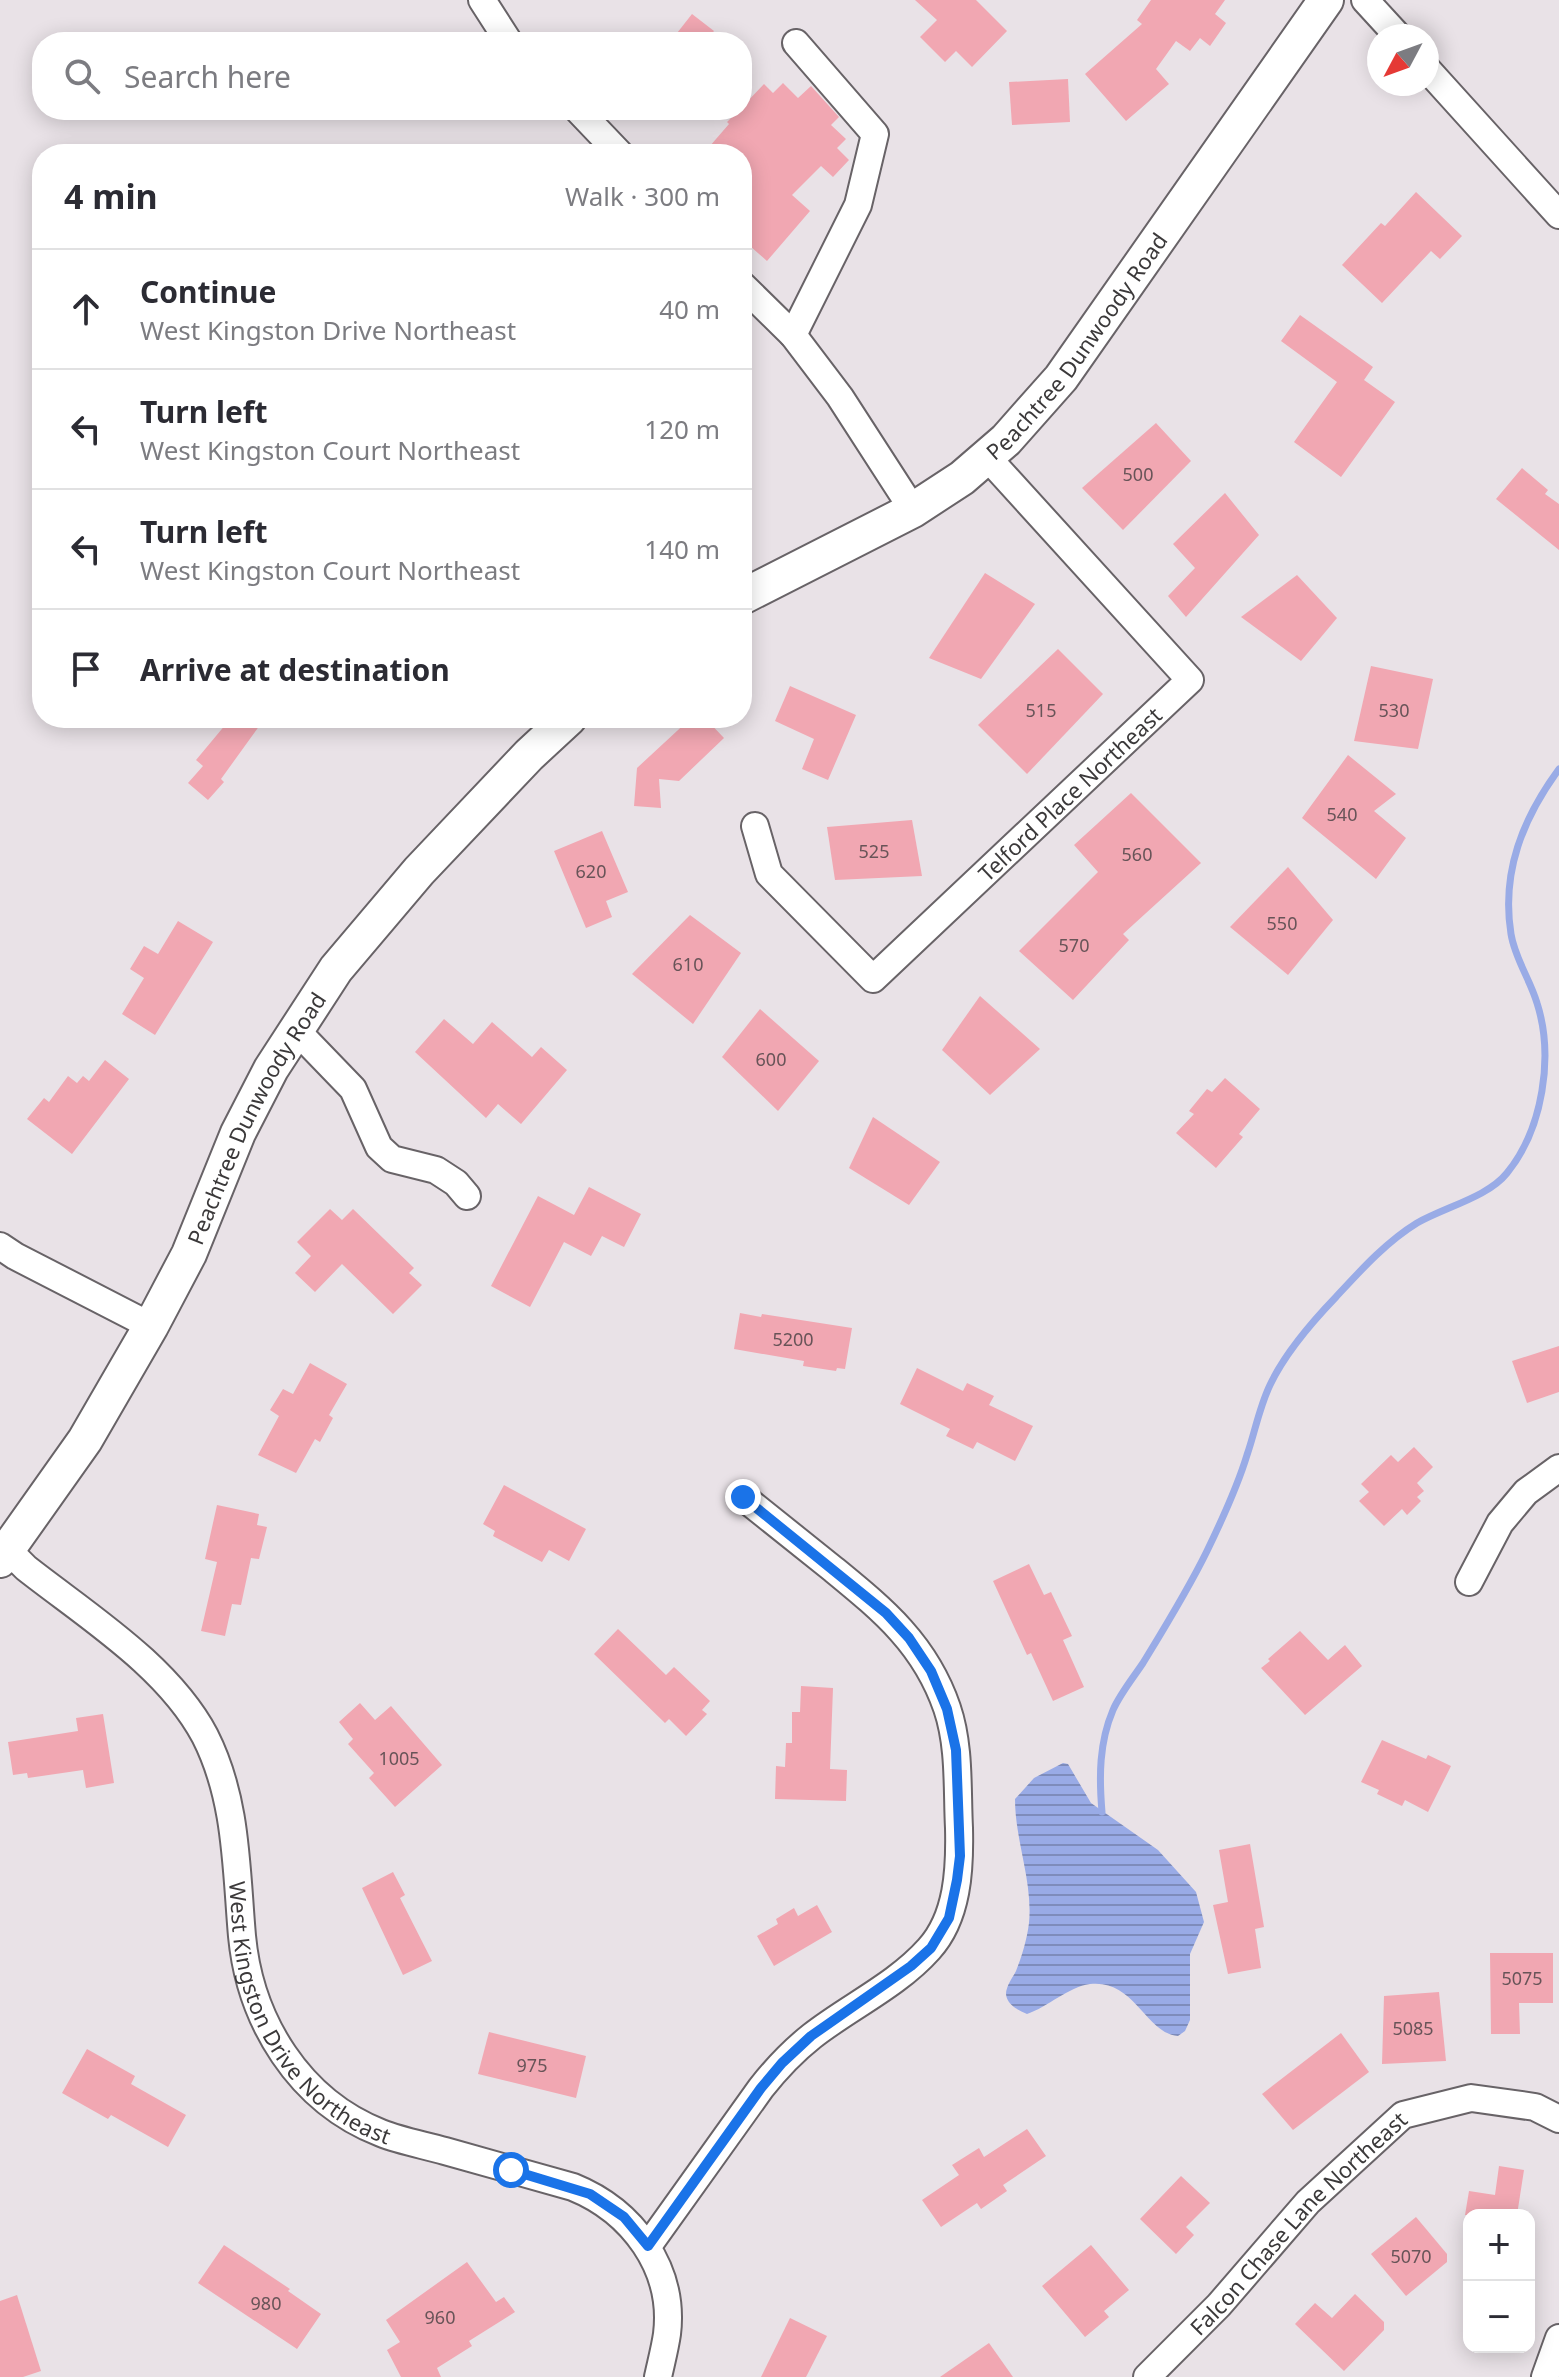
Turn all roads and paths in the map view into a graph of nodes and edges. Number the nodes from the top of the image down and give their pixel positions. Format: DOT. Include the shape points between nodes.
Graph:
graph roads {
  1 [pos="482,0"];
  2 [pos="1326,0"];
  3 [pos="1365,0"];
  4 [pos="1387,24"];
  5 [pos="503,32"];
  6 [pos="796,43"];
  7 [pos="1439,82"];
  8 [pos="588,120"];
  9 [pos="610,144"];
  10 [pos="1559,215"];
  11 [pos="752,295"];
  12 [pos="793,335"];
  13 [pos="987,457"];
  14 [pos="913,510"];
  15 [pos="752,592"];
  16 [pos="558,728"];
  17 [pos="755,826"];
  18 [pos="297,1031"];
  19 [pos="467,1196"];
  20 [pos="0,1246"];
  21 [pos="151,1326"];
  22 [pos="1559,1468"];
  23 [pos="743,1497"];
  24 [pos="4,1555"];
  25 [pos="1469,1582"];
  26 [pos="1559,2119"];
  27 [pos="648,2246"];
  28 [pos="1559,2338"];
  29 [pos="1549,2375"];
  30 [pos="658,2377"];
  31 [pos="1147,2377"];
  1 -- 5 [label="street"];
  2 -- 13 [label="main road, Peachtree Dunwoody Road" via="1061,378"];
  3 -- 4 [label="street"];
  6 -- 12 [label="street" via="875,134 858,205"];
  7 -- 10 [label="street"];
  8 -- 9 [label="street"];
  11 -- 12 [label="street"];
  12 -- 14 [label="street"];
  13 -- 14 [label="main road, Peachtree Dunwoody Road"];
  13 -- 17 [label="street, Telford Place Northeast" via="1190,680 873,979 769,874"];
  14 -- 15 [label="main road, Peachtree Dunwoody Road"];
  16 -- 18 [label="main road, Peachtree Dunwoody Road" via="419,871 336,969"];
  18 -- 19 [label="street" via="353,1089 379,1147 392,1159 436,1170"];
  18 -- 21 [label="main road, Peachtree Dunwoody Road" via="238,1133 189,1254"];
  20 -- 21 [label="street"];
  21 -- 24 [label="main road, Peachtree Dunwoody Road" via="85,1440"];
  22 -- 25 [label="street" via="1526,1492 1500,1523"];
  23 -- 27 [label="street" via="886,1613 931,1671 956,1750 957,1880 949,1918 931,1948 782,2063"];
  24 -- 27 [label="street, West Kingston Drive Northeast" via="154,1670 204,1734 232,1815 252,1991 271,2036 302,2079 337,2109 380,2133 590,2194 624,2217"];
  26 -- 31 [label="street, Falcon Chase Lane Northeast" via="1535,2107 1471,2098 1403,2115 1308,2202 1219,2305"];
  27 -- 30 [label="street, West Kingston Drive Northeast" via="667,2307"];
  28 -- 29 [label="street"];
}
